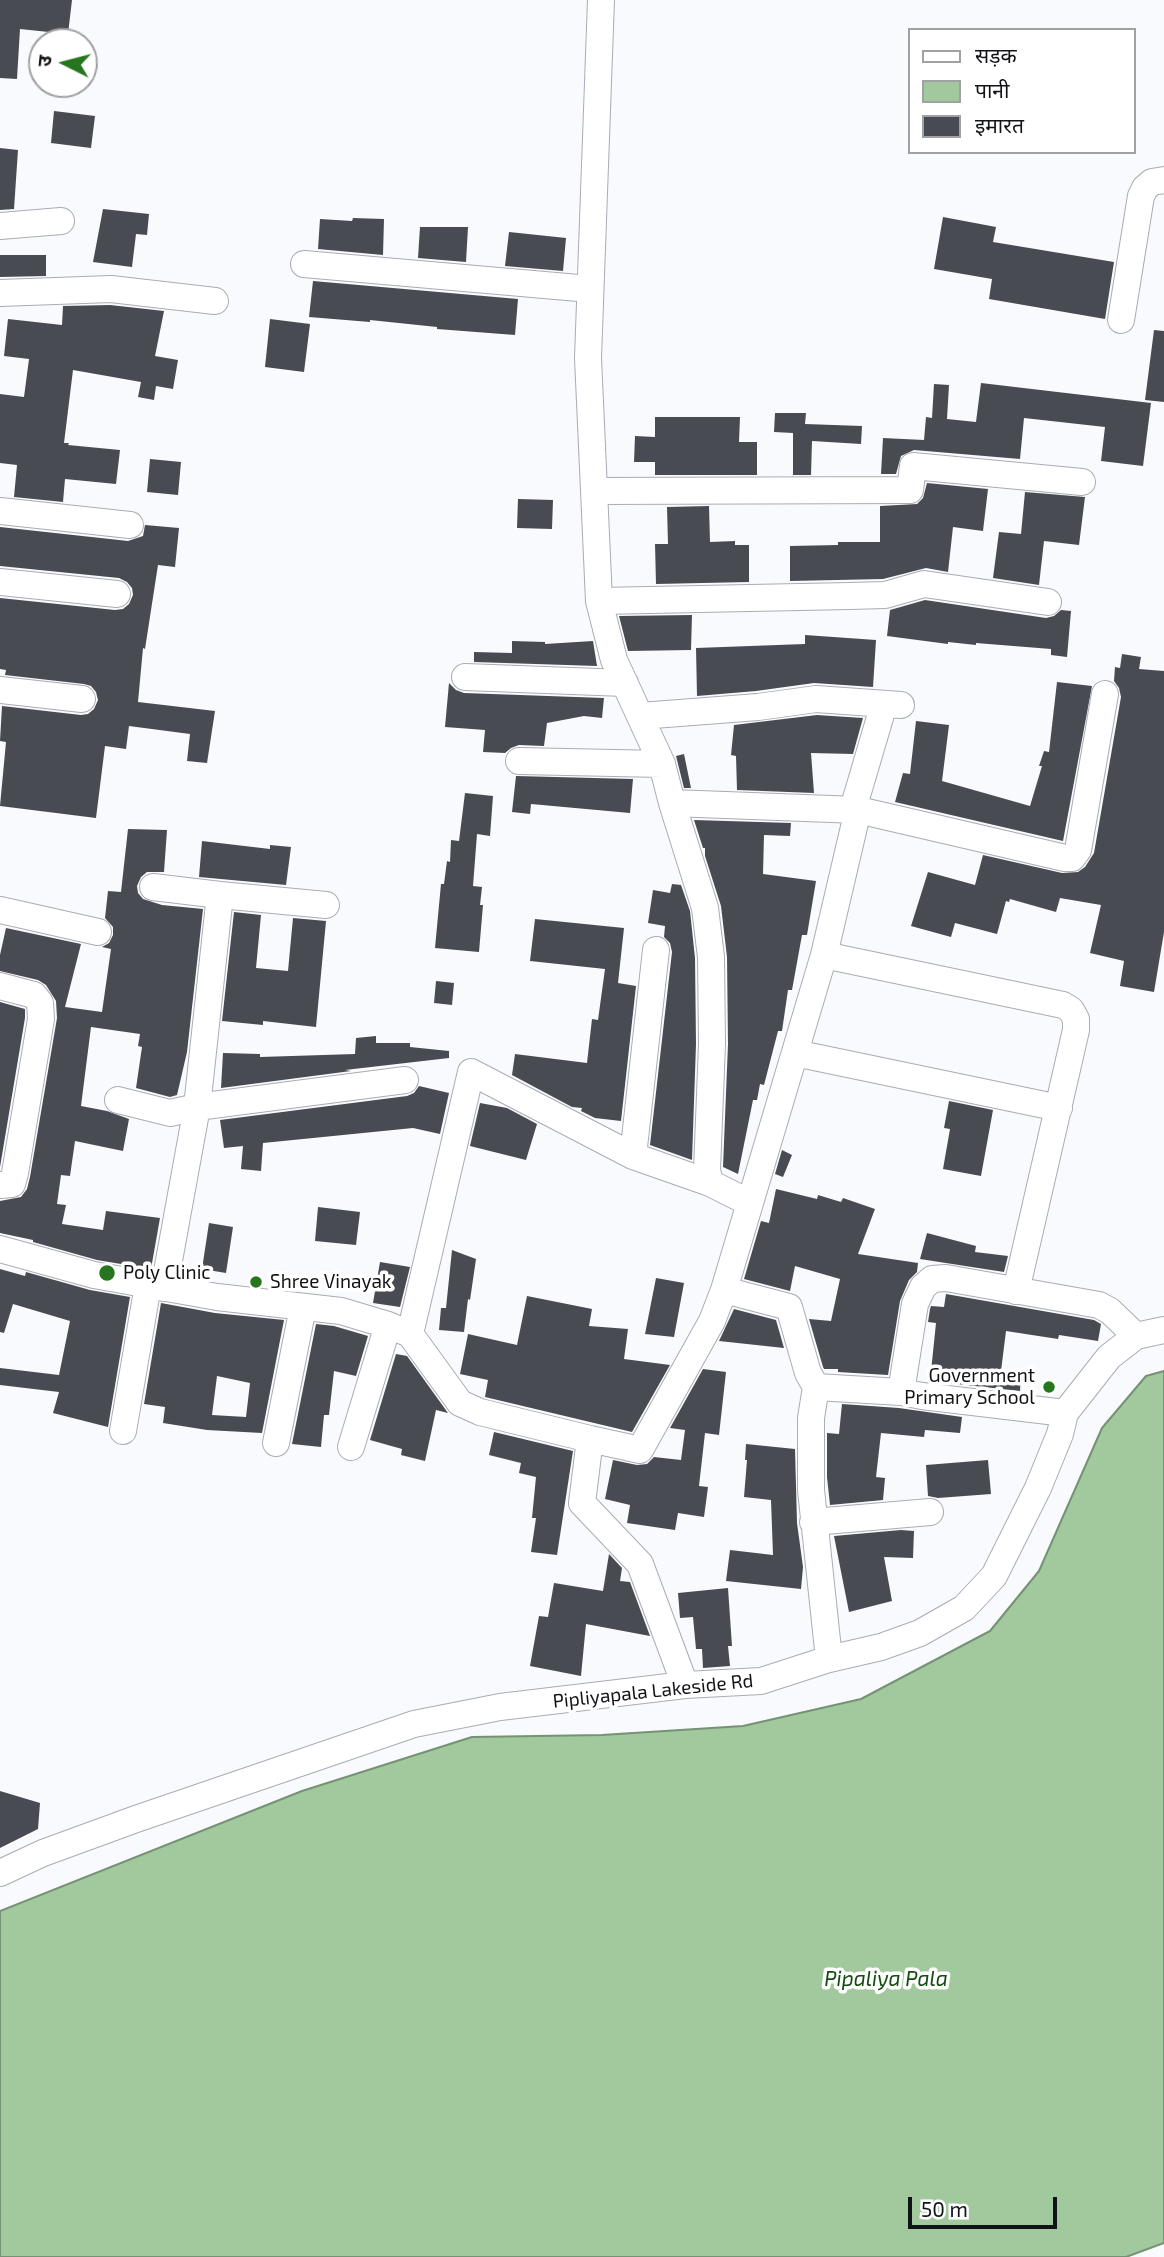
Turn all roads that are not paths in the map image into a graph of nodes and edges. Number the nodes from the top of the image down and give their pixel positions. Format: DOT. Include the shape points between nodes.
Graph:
graph roads {
  1 [pos="601,0"];
  2 [pos="1164,180"];
  3 [pos="61,221"];
  4 [pos="0,226"];
  5 [pos="304,264"];
  6 [pos="590,289"];
  7 [pos="0,293"];
  8 [pos="215,301"];
  9 [pos="1121,320"];
  10 [pos="1082,482"];
  11 [pos="595,491"];
  12 [pos="0,511"];
  13 [pos="130,524"];
  14 [pos="0,582"];
  15 [pos="117,594"];
  16 [pos="599,601"];
  17 [pos="1048,602"];
  18 [pos="465,677"];
  19 [pos="625,684"];
  20 [pos="0,690"];
  21 [pos="1105,694"];
  22 [pos="82,699"];
  23 [pos="640,716"];
  24 [pos="519,761"];
  25 [pos="662,764"];
  26 [pos="672,803"];
  27 [pos="856,810"];
  28 [pos="153,887"];
  29 [pos="220,895"];
  30 [pos="326,905"];
  31 [pos="1,913"];
  32 [pos="98,932"];
  33 [pos="656,950"];
  34 [pos="824,955"];
  35 [pos="0,986"];
  36 [pos="795,1053"];
  37 [pos="405,1080"];
  38 [pos="118,1100"];
  39 [pos="197,1107"];
  40 [pos="1059,1108"];
  41 [pos="633,1156"];
  42 [pos="710,1183"];
  43 [pos="0,1185"];
  44 [pos="750,1203"];
  45 [pos="0,1249"];
  46 [pos="156,1287"];
  47 [pos="724,1290"];
  48 [pos="1016,1291"];
  49 [pos="303,1307"];
  50 [pos="399,1329"];
  51 [pos="1164,1330"];
  52 [pos="1136,1336"];
  53 [pos="817,1387"];
  54 [pos="901,1392"];
  55 [pos="1065,1413"];
  56 [pos="123,1431"];
  57 [pos="590,1439"];
  58 [pos="276,1443"];
  59 [pos="351,1447"];
  60 [pos="930,1512"];
  61 [pos="813,1522"];
  62 [pos="829,1658"];
  63 [pos="685,1685"];
  64 [pos="0,1873"];
  1 -- 6 [label="street"];
  2 -- 9 [label="street" via="1152,182 1141,196"];
  3 -- 4 [label="street"];
  5 -- 6 [label="street"];
  6 -- 11 [label="street" via="588,358"];
  7 -- 8 [label="street" via="100,289"];
  10 -- 11 [label="street" via="913,466 910,490"];
  11 -- 16 [label="street"];
  12 -- 13 [label="street"];
  14 -- 15 [label="street"];
  16 -- 17 [label="street" via="886,595 924,584"];
  16 -- 19 [label="street"];
  18 -- 19 [label="street"];
  19 -- 23 [label="street"];
  20 -- 22 [label="street"];
  21 -- 27 [label="street" via="1078,850 1072,858"];
  23 -- 25 [label="street"];
  23 -- 27 [label="street" via="816,699 892,704"];
  24 -- 25 [label="street"];
  25 -- 26 [label="street"];
  26 -- 27 [label="street"];
  26 -- 42 [label="street" via="705,908 711,957"];
  27 -- 34 [label="street"];
  28 -- 29 [label="street"];
  29 -- 30 [label="street"];
  29 -- 39 [label="street"];
  31 -- 32 [label="street"];
  33 -- 41 [label="street"];
  34 -- 36 [label="street"];
  34 -- 40 [label="street" via="1071,1010 1076,1030"];
  35 -- 43 [label="street" via="34,995 40,1003 41,1019 15,1173 12,1184"];
  36 -- 40 [label="street"];
  36 -- 44 [label="street"];
  37 -- 39 [label="street"];
  38 -- 39 [label="street" via="170,1113"];
  39 -- 46 [label="street"];
  40 -- 48 [label="street"];
  41 -- 42 [label="street"];
  41 -- 50 [label="street" via="471,1072"];
  42 -- 44 [label="street"];
  44 -- 47 [label="street"];
  45 -- 46 [label="street"];
  46 -- 49 [label="street"];
  46 -- 56 [label="street"];
  47 -- 53 [label="street" via="789,1307 808,1373"];
  47 -- 57 [label="street" via="712,1321 640,1450"];
  48 -- 52 [label="street" via="1099,1305"];
  48 -- 54 [label="street" via="932,1279 915,1304"];
  49 -- 50 [label="street" via="341,1311"];
  49 -- 58 [label="street"];
  50 -- 57 [label="street" via="460,1403"];
  50 -- 59 [label="street"];
  51 -- 52 [label="street, Pipliyapala Lakeside Rd"];
  52 -- 55 [label="street, Pipliyapala Lakeside Rd" via="1110,1357"];
  53 -- 54 [label="street"];
  53 -- 61 [label="street" via="811,1418"];
  54 -- 55 [label="street"];
  55 -- 62 [label="street, Pipliyapala Lakeside Rd" via="1038,1488 994,1576 964,1608 920,1633"];
  57 -- 63 [label="street" via="582,1503 640,1564"];
  60 -- 61 [label="street"];
  61 -- 62 [label="street"];
  62 -- 63 [label="street, Pipliyapala Lakeside Rd" via="761,1681"];
  63 -- 64 [label="street, Pipliyapala Lakeside Rd" via="500,1707 414,1724 43,1853"];
}
